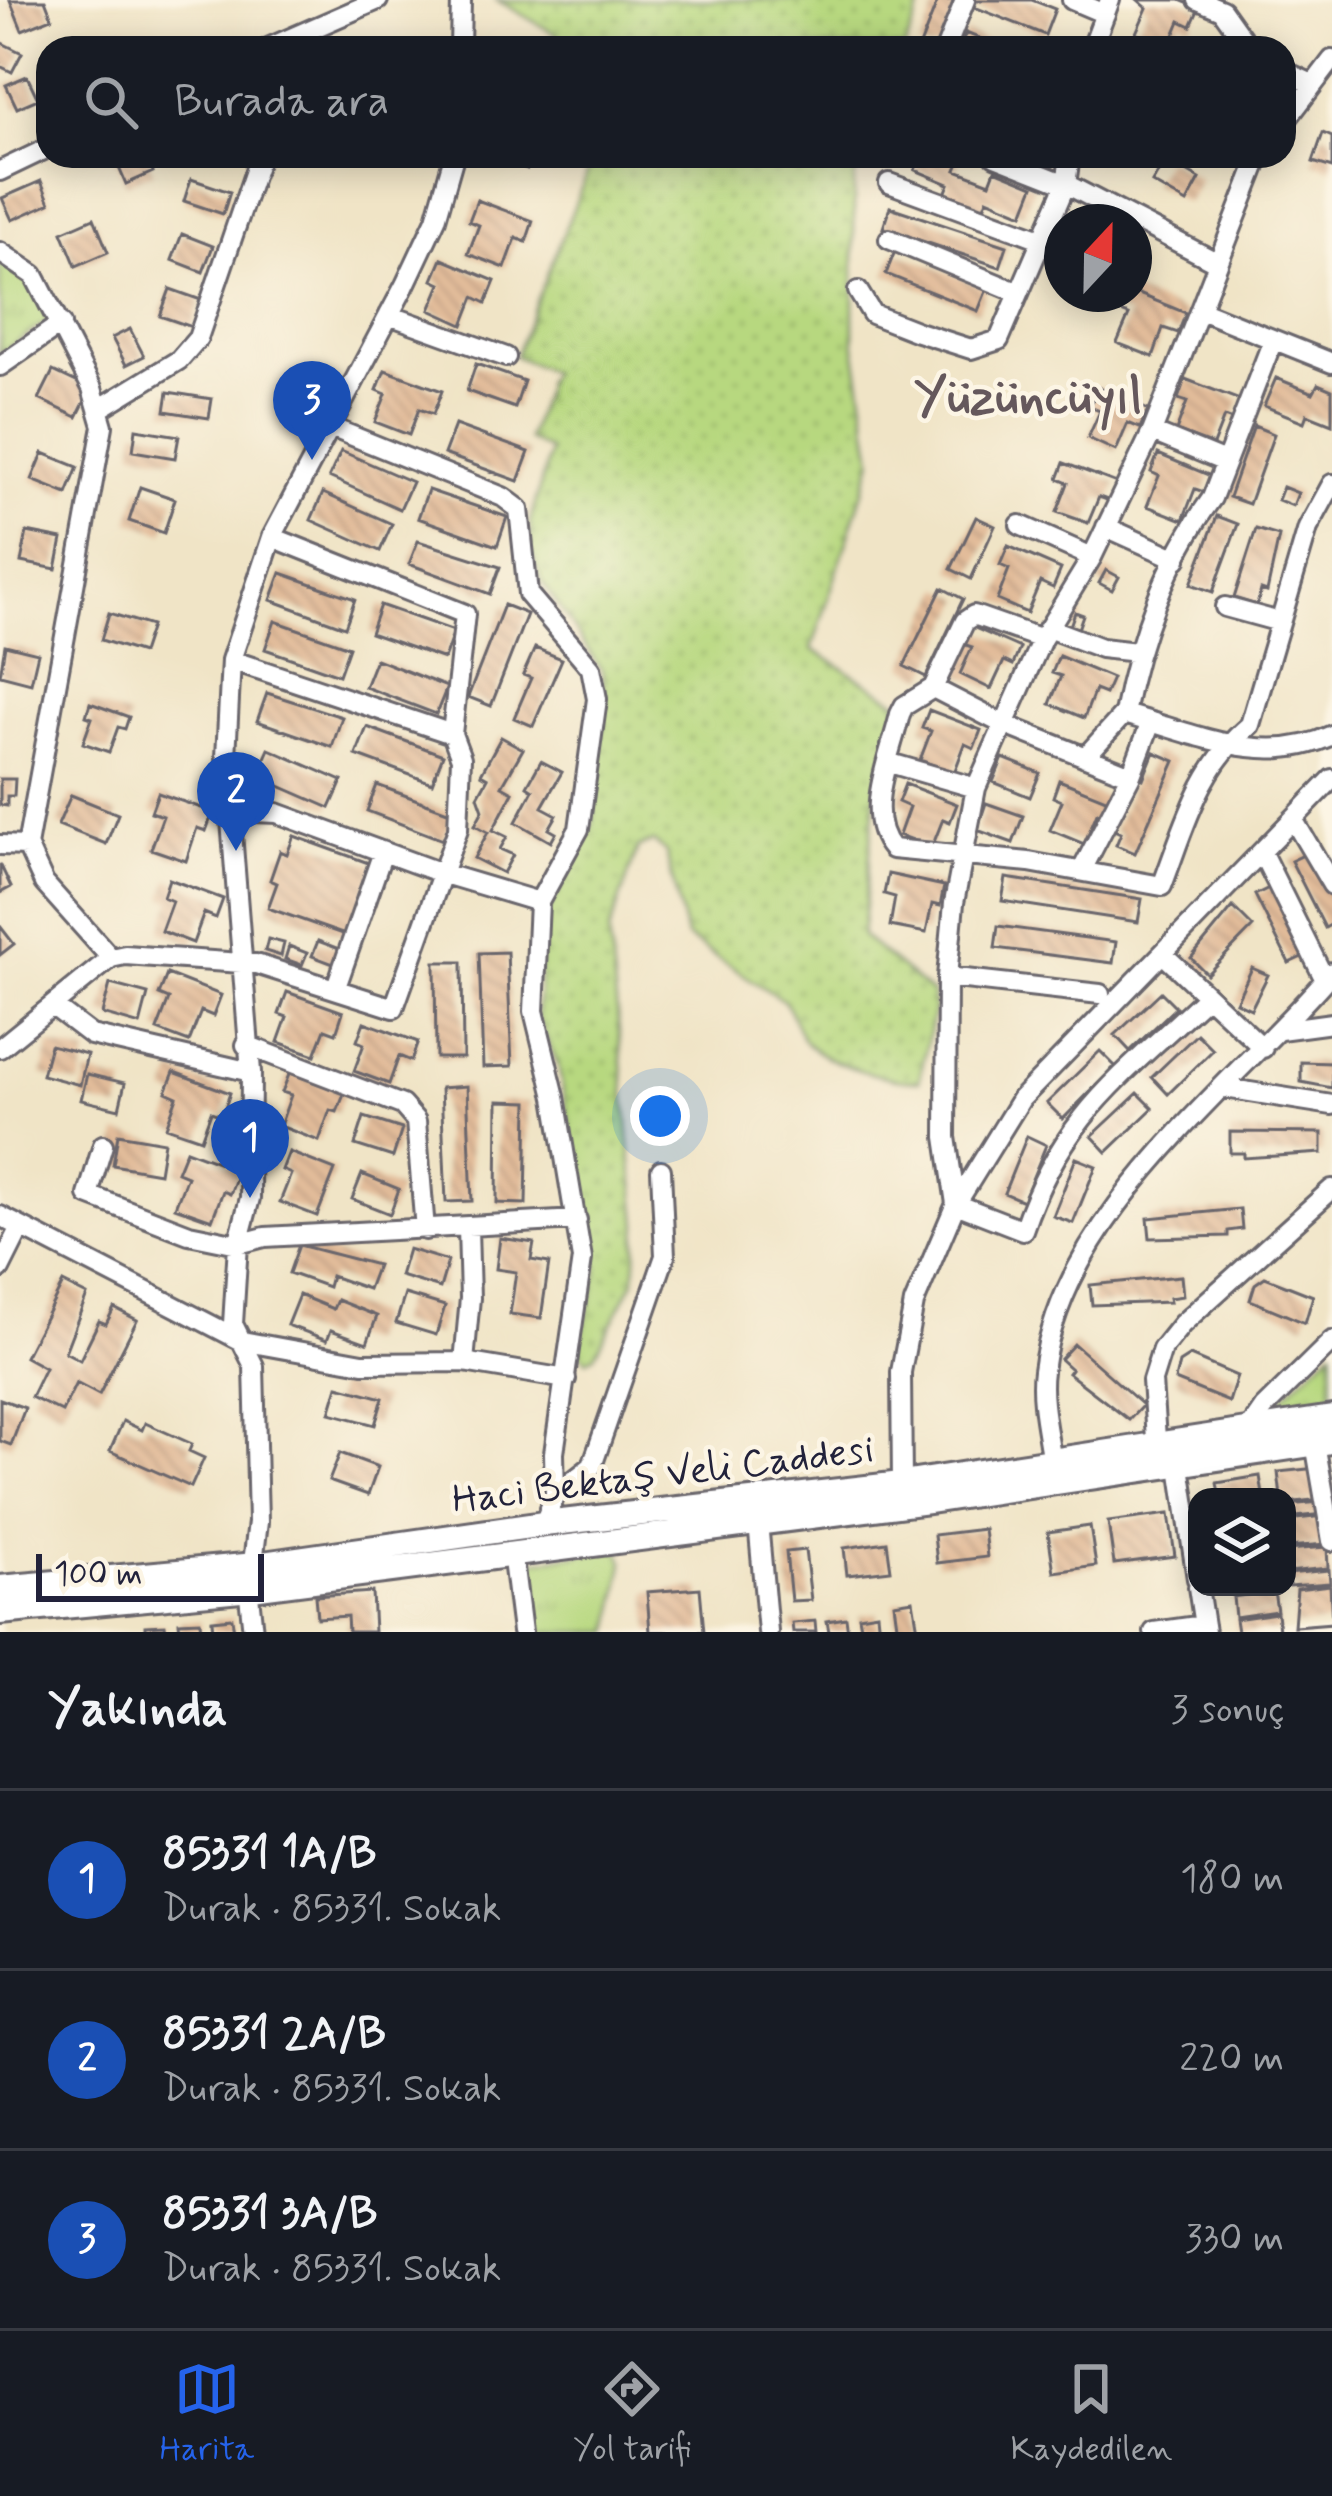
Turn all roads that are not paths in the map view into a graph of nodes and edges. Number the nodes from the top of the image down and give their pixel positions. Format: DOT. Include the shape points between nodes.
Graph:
graph roads {
  1 [pos="379,0"];
  2 [pos="461,0"];
  3 [pos="965,0"];
  4 [pos="1072,0"];
  5 [pos="1198,0"];
  6 [pos="1223,5"];
  7 [pos="1107,7"];
  8 [pos="320,26"];
  9 [pos="296,36"];
  10 [pos="315,36"];
  11 [pos="460,36"];
  12 [pos="951,36"];
  13 [pos="1096,36"];
  14 [pos="1242,36"];
  15 [pos="1331,63"];
  16 [pos="1296,77"];
  17 [pos="1312,84"];
  18 [pos="1296,106"];
  19 [pos="36,154"];
  20 [pos="256,168"];
  21 [pos="451,168"];
  22 [pos="1025,168"];
  23 [pos="1068,168"];
  24 [pos="1255,168"];
  25 [pos="0,171"];
  26 [pos="889,182"];
  27 [pos="1066,184"];
  28 [pos="889,239"];
  29 [pos="1041,239"];
  30 [pos="0,252"];
  31 [pos="1218,263"];
  32 [pos="858,291"];
  33 [pos="1017,292"];
  34 [pos="1200,310"];
  35 [pos="389,314"];
  36 [pos="61,324"];
  37 [pos="1273,340"];
  38 [pos="506,358"];
  39 [pos="1332,363"];
  40 [pos="0,366"];
  41 [pos="99,410"];
  42 [pos="328,426"];
  43 [pos="1152,432"];
  44 [pos="1225,462"];
  45 [pos="1332,484"];
  46 [pos="1020,525"];
  47 [pos="1106,527"];
  48 [pos="272,537"];
  49 [pos="1092,557"];
  50 [pos="1177,559"];
  51 [pos="1225,607"];
  52 [pos="1280,622"];
  53 [pos="1045,634"];
  54 [pos="1137,652"];
  55 [pos="231,660"];
  56 [pos="933,688"];
  57 [pos="1124,714"];
  58 [pos="1151,722"];
  59 [pos="1003,724"];
  60 [pos="452,734"];
  61 [pos="1332,735"];
  62 [pos="1227,744"];
  63 [pos="1085,757"];
  64 [pos="890,763"];
  65 [pos="1131,775"];
  66 [pos="1332,779"];
  67 [pos="976,788"];
  68 [pos="231,811"];
  69 [pos="1293,819"];
  70 [pos="0,845"];
  71 [pos="27,846"];
  72 [pos="383,852"];
  73 [pos="1262,853"];
  74 [pos="966,858"];
  75 [pos="1082,870"];
  76 [pos="441,873"];
  77 [pos="1332,885"];
  78 [pos="538,902"];
  79 [pos="1164,956"];
  80 [pos="111,958"];
  81 [pos="243,962"];
  82 [pos="1329,976"];
  83 [pos="947,977"];
  84 [pos="336,987"];
  85 [pos="1100,994"];
  86 [pos="1207,996"];
  87 [pos="53,1006"];
  88 [pos="1332,1023"];
  89 [pos="1280,1030"];
  90 [pos="246,1046"];
  91 [pos="0,1048"];
  92 [pos="1263,1048"];
  93 [pos="250,1072"];
  94 [pos="1225,1088"];
  95 [pos="1332,1105"];
  96 [pos="104,1144"];
  97 [pos="661,1170"];
  98 [pos="1332,1190"];
  99 [pos="956,1204"];
  100 [pos="0,1216"];
  101 [pos="577,1220"];
  102 [pos="21,1227"];
  103 [pos="468,1228"];
  104 [pos="425,1230"];
  105 [pos="238,1244"];
  106 [pos="0,1269"];
  107 [pos="242,1341"];
  108 [pos="1332,1341"];
  109 [pos="464,1362"];
  110 [pos="566,1379"];
  111 [pos="1332,1418"];
  112 [pos="1248,1431"];
  113 [pos="1324,1442"];
  114 [pos="1167,1456"];
  115 [pos="1052,1462"];
  116 [pos="902,1484"];
  117 [pos="555,1496"];
  118 [pos="757,1511"];
  119 [pos="1188,1518"];
  120 [pos="544,1525"];
  121 [pos="1332,1541"];
  122 [pos="512,1552"];
  123 [pos="253,1576"];
  124 [pos="0,1588"];
  125 [pos="1200,1596"];
  126 [pos="0,1612"];
  127 [pos="1204,1628"];
  128 [pos="253,1632"];
  129 [pos="521,1632"];
  130 [pos="768,1632"];
  131 [pos="1154,1632"];
  1 -- 8 [label="street"];
  2 -- 11 [label="street"];
  3 -- 12 [label="street"];
  4 -- 7 [label="street"];
  5 -- 6 [label="street"];
  6 -- 14 [label="street"];
  7 -- 13 [label="street"];
  8 -- 9 [label="street"];
  8 -- 10 [label="street"];
  15 -- 17 [label="street"];
  16 -- 17 [label="street"];
  17 -- 18 [label="street"];
  19 -- 25 [label="street"];
  20 -- 41 [label="street" via="198,338 179,360"];
  21 -- 35 [label="street" via="436,219"];
  22 -- 27 [label="street"];
  23 -- 27 [label="street"];
  24 -- 31 [label="street"];
  26 -- 29 [label="street"];
  27 -- 29 [label="street"];
  27 -- 31 [label="street"];
  28 -- 33 [label="street"];
  29 -- 33 [label="street"];
  30 -- 36 [label="street" via="34,275"];
  31 -- 34 [label="street"];
  32 -- 33 [label="street" via="872,314 970,349 998,340"];
  34 -- 37 [label="street"];
  34 -- 43 [label="street"];
  35 -- 38 [label="street"];
  35 -- 42 [label="street"];
  36 -- 40 [label="street"];
  36 -- 41 [label="street"];
  37 -- 39 [label="street"];
  37 -- 44 [label="street"];
  41 -- 71 [label="street" via="103,426"];
  42 -- 48 [label="street"];
  42 -- 78 [label="street" via="519,509 528,594 591,668 597,699 579,829"];
  43 -- 44 [label="street"];
  43 -- 47 [label="street"];
  44 -- 50 [label="street"];
  45 -- 52 [label="street" via="1308,528"];
  46 -- 49 [label="street"];
  47 -- 49 [label="street"];
  47 -- 50 [label="street"];
  48 -- 55 [label="street"];
  48 -- 60 [label="street" via="465,614"];
  49 -- 53 [label="street"];
  50 -- 54 [label="street"];
  51 -- 52 [label="street"];
  52 -- 62 [label="street" via="1250,725"];
  53 -- 54 [label="street"];
  53 -- 56 [label="street" via="974,615"];
  53 -- 59 [label="street"];
  54 -- 57 [label="street"];
  55 -- 60 [label="street"];
  55 -- 68 [label="street"];
  56 -- 59 [label="street"];
  56 -- 64 [label="street" via="904,706"];
  57 -- 58 [label="street"];
  57 -- 63 [label="street"];
  58 -- 62 [label="street"];
  58 -- 65 [label="street"];
  59 -- 63 [label="street"];
  59 -- 67 [label="street"];
  60 -- 76 [label="street" via="460,758 458,829"];
  61 -- 62 [label="street" via="1279,750"];
  62 -- 75 [label="street" via="1208,767 1162,886"];
  63 -- 65 [label="street"];
  64 -- 67 [label="street"];
  64 -- 74 [label="street" via="876,815 880,835 892,849"];
  65 -- 75 [label="street"];
  66 -- 69 [label="street"];
  67 -- 74 [label="street"];
  68 -- 72 [label="street" via="277,813"];
  68 -- 81 [label="street"];
  69 -- 73 [label="street"];
  69 -- 77 [label="street"];
  70 -- 71 [label="street"];
  71 -- 80 [label="street" via="44,883"];
  72 -- 76 [label="street"];
  72 -- 84 [label="street"];
  73 -- 79 [label="street"];
  73 -- 82 [label="street"];
  74 -- 75 [label="street"];
  74 -- 83 [label="street"];
  76 -- 78 [label="street"];
  76 -- 84 [label="street" via="394,1008"];
  78 -- 101 [label="street" via="534,1010"];
  79 -- 86 [label="street"];
  79 -- 99 [label="street" via="1021,1099"];
  80 -- 81 [label="street"];
  80 -- 87 [label="street"];
  81 -- 84 [label="street"];
  81 -- 90 [label="street"];
  82 -- 89 [label="street"];
  83 -- 85 [label="street"];
  83 -- 99 [label="street" via="946,1137"];
  86 -- 92 [label="street"];
  86 -- 99 [label="street" via="1076,1120 1023,1230"];
  87 -- 91 [label="street"];
  87 -- 93 [label="street" via="92,1035"];
  88 -- 89 [label="street"];
  89 -- 92 [label="street"];
  90 -- 93 [label="street"];
  90 -- 104 [label="street" via="402,1105 416,1121"];
  92 -- 94 [label="street"];
  93 -- 105 [label="street" via="250,1198"];
  94 -- 95 [label="street"];
  94 -- 115 [label="street" via="1106,1219 1067,1294 1042,1375"];
  96 -- 105 [label="street" via="88,1195"];
  97 -- 117 [label="street" via="665,1256 592,1466"];
  98 -- 114 [label="street" via="1162,1349 1152,1381"];
  99 -- 116 [label="street" via="910,1326"];
  100 -- 102 [label="street"];
  101 -- 103 [label="street"];
  101 -- 110 [label="street" via="580,1299"];
  102 -- 106 [label="street"];
  102 -- 107 [label="street"];
  103 -- 104 [label="street"];
  103 -- 109 [label="street"];
  104 -- 105 [label="street"];
  105 -- 107 [label="street" via="233,1324"];
  107 -- 109 [label="street" via="363,1363"];
  107 -- 123 [label="street" via="254,1366"];
  108 -- 112 [label="street"];
  109 -- 110 [label="street"];
  110 -- 117 [label="street"];
  111 -- 112 [label="main road, Haci Bektaş Veli Caddesi"];
  112 -- 114 [label="main road, Haci Bektaş Veli Caddesi"];
  113 -- 114 [label="main road, Haci Bektaş Veli Caddesi"];
  113 -- 121 [label="street"];
  114 -- 115 [label="main road, Haci Bektaş Veli Caddesi"];
  114 -- 118 [label="main road, Haci Bektaş Veli Caddesi"];
  114 -- 119 [label="street" via="1181,1473"];
  115 -- 116 [label="main road, Haci Bektaş Veli Caddesi"];
  116 -- 118 [label="main road, Haci Bektaş Veli Caddesi"];
  117 -- 120 [label="street"];
  118 -- 120 [label="main road, Haci Bektaş Veli Caddesi"];
  118 -- 122 [label="main road, Haci Bektaş Veli Caddesi"];
  118 -- 130 [label="street"];
  120 -- 123 [label="main road, Haci Bektaş Veli Caddesi"];
  122 -- 123 [label="main road, Haci Bektaş Veli Caddesi"];
  122 -- 129 [label="street"];
  123 -- 124 [label="main road, Haci Bektaş Veli Caddesi"];
  123 -- 126 [label="main road, Haci Bektaş Veli Caddesi"];
  123 -- 128 [label="street"];
  125 -- 127 [label="street"];
  127 -- 131 [label="street"];
}
